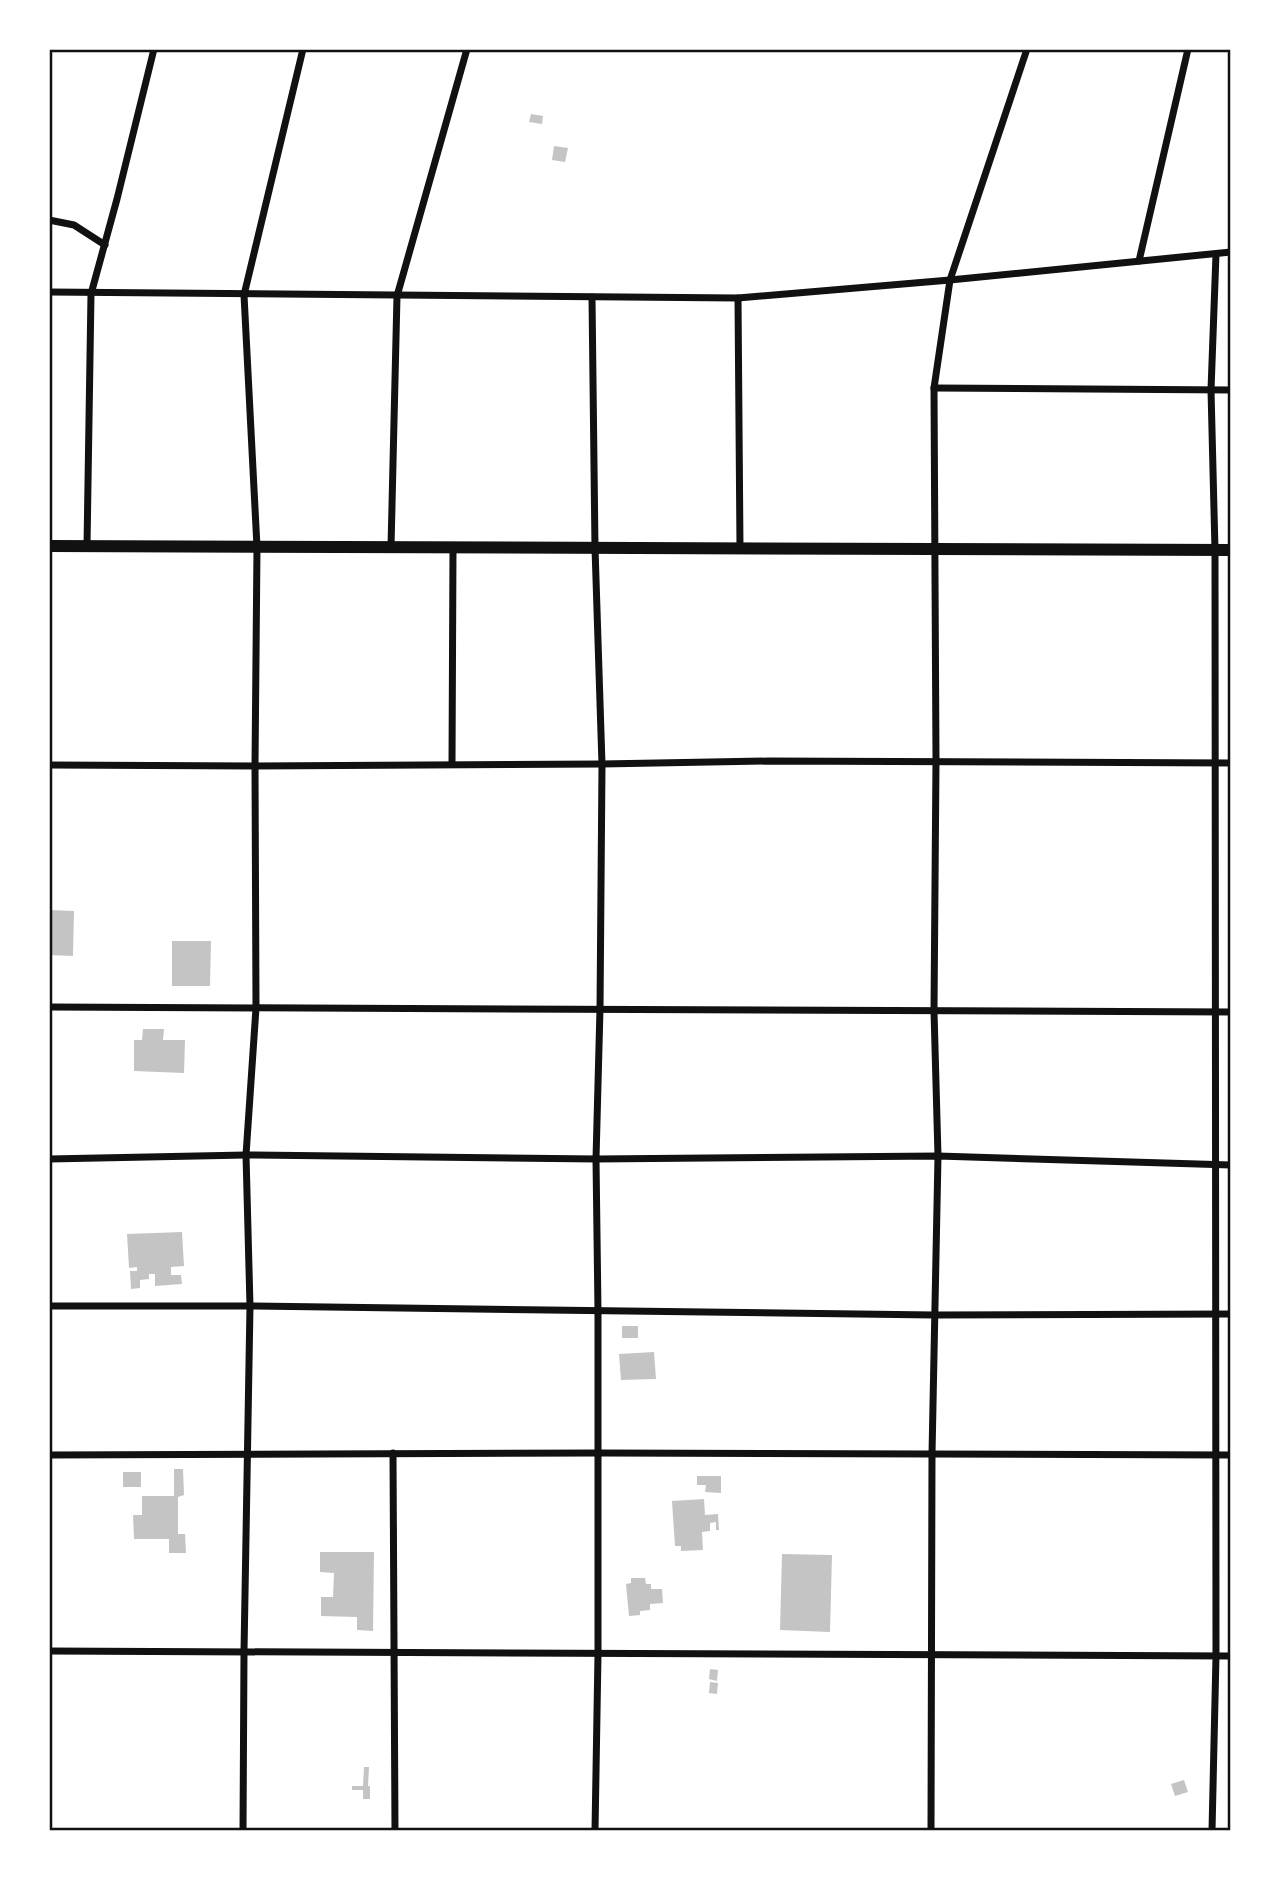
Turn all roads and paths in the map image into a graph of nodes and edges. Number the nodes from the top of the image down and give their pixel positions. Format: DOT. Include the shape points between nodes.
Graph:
graph roads {
  1 [pos="154,49"];
  2 [pos="303,49"];
  3 [pos="467,49"];
  4 [pos="1027,49"];
  5 [pos="1188,49"];
  6 [pos="49,220"];
  7 [pos="104,245"];
  8 [pos="1231,253"];
  9 [pos="1216,254"];
  10 [pos="1139,261"];
  11 [pos="950,280"];
  12 [pos="49,292"];
  13 [pos="91,294"];
  14 [pos="244,295"];
  15 [pos="397,296"];
  16 [pos="592,297"];
  17 [pos="738,298"];
  18 [pos="934,388"];
  19 [pos="1211,390"];
  20 [pos="1231,390"];
  21 [pos="49,546"];
  22 [pos="87,546"];
  23 [pos="257,547"];
  24 [pos="391,547"];
  25 [pos="453,547"];
  26 [pos="596,548"];
  27 [pos="740,549"];
  28 [pos="935,549"];
  29 [pos="1214,550"];
  30 [pos="1231,550"];
  31 [pos="936,761"];
  32 [pos="1231,763"];
  33 [pos="452,764"];
  34 [pos="602,764"];
  35 [pos="1215,764"];
  36 [pos="49,765"];
  37 [pos="255,766"];
  38 [pos="49,1007"];
  39 [pos="256,1008"];
  40 [pos="600,1009"];
  41 [pos="934,1011"];
  42 [pos="1215,1012"];
  43 [pos="1231,1012"];
  44 [pos="246,1155"];
  45 [pos="937,1156"];
  46 [pos="49,1159"];
  47 [pos="596,1159"];
  48 [pos="1215,1165"];
  49 [pos="1231,1165"];
  50 [pos="49,1306"];
  51 [pos="250,1306"];
  52 [pos="598,1311"];
  53 [pos="1216,1314"];
  54 [pos="1231,1314"];
  55 [pos="934,1315"];
  56 [pos="393,1453"];
  57 [pos="598,1453"];
  58 [pos="49,1454"];
  59 [pos="248,1454"];
  60 [pos="932,1454"];
  61 [pos="1216,1455"];
  62 [pos="1231,1455"];
  63 [pos="49,1651"];
  64 [pos="244,1652"];
  65 [pos="393,1653"];
  66 [pos="598,1654"];
  67 [pos="932,1655"];
  68 [pos="1216,1656"];
  69 [pos="1231,1656"];
  70 [pos="243,1831"];
  71 [pos="395,1831"];
  72 [pos="595,1831"];
  73 [pos="931,1831"];
  74 [pos="1212,1831"];
  1 -- 7 [label="street"];
  2 -- 14 [label="street"];
  3 -- 15 [label="street"];
  4 -- 11 [label="street"];
  5 -- 10 [label="street"];
  6 -- 7 [label="street" via="74,225"];
  7 -- 13 [label="street"];
  8 -- 9 [label="street"];
  9 -- 10 [label="street"];
  9 -- 19 [label="street"];
  10 -- 11 [label="street"];
  11 -- 17 [label="street"];
  11 -- 18 [label="street"];
  12 -- 13 [label="street"];
  13 -- 14 [label="street"];
  13 -- 22 [label="street"];
  14 -- 15 [label="street"];
  14 -- 23 [label="street"];
  15 -- 16 [label="street"];
  15 -- 24 [label="street"];
  16 -- 17 [label="street"];
  16 -- 26 [label="street"];
  17 -- 27 [label="street"];
  18 -- 19 [label="street"];
  18 -- 28 [label="street"];
  19 -- 20 [label="street"];
  19 -- 29 [label="street"];
  21 -- 22 [label="street"];
  22 -- 23 [label="street"];
  23 -- 24 [label="street"];
  23 -- 37 [label="street"];
  24 -- 25 [label="street"];
  25 -- 26 [label="street"];
  25 -- 33 [label="street"];
  26 -- 27 [label="street"];
  26 -- 34 [label="street"];
  27 -- 28 [label="street"];
  28 -- 29 [label="street"];
  28 -- 31 [label="street"];
  29 -- 30 [label="street"];
  29 -- 35 [label="street"];
  31 -- 34 [label="street"];
  31 -- 35 [label="street"];
  31 -- 41 [label="street"];
  32 -- 35 [label="street"];
  33 -- 34 [label="street"];
  33 -- 37 [label="street"];
  34 -- 40 [label="street"];
  35 -- 42 [label="street"];
  36 -- 37 [label="street"];
  37 -- 39 [label="street"];
  38 -- 39 [label="street"];
  39 -- 40 [label="street"];
  39 -- 44 [label="street"];
  40 -- 41 [label="street"];
  40 -- 47 [label="street"];
  41 -- 42 [label="street"];
  41 -- 45 [label="street"];
  42 -- 43 [label="street"];
  42 -- 48 [label="street"];
  44 -- 46 [label="street"];
  44 -- 47 [label="street"];
  44 -- 51 [label="street"];
  45 -- 47 [label="street"];
  45 -- 48 [label="street"];
  45 -- 55 [label="street"];
  47 -- 52 [label="street"];
  48 -- 49 [label="street"];
  48 -- 53 [label="street"];
  50 -- 51 [label="street"];
  51 -- 52 [label="street"];
  51 -- 59 [label="street"];
  52 -- 55 [label="street"];
  52 -- 57 [label="street"];
  53 -- 54 [label="street"];
  53 -- 55 [label="street"];
  53 -- 61 [label="street"];
  55 -- 60 [label="street"];
  56 -- 57 [label="street"];
  56 -- 59 [label="street"];
  56 -- 65 [label="street"];
  57 -- 60 [label="street"];
  57 -- 66 [label="street"];
  58 -- 59 [label="street"];
  59 -- 64 [label="street"];
  60 -- 61 [label="street"];
  60 -- 67 [label="street"];
  61 -- 62 [label="street"];
  61 -- 68 [label="street"];
  63 -- 64 [label="street"];
  64 -- 65 [label="street"];
  64 -- 70 [label="street"];
  65 -- 66 [label="street"];
  65 -- 71 [label="street"];
  66 -- 67 [label="street"];
  66 -- 72 [label="street"];
  67 -- 68 [label="street"];
  67 -- 73 [label="street"];
  68 -- 69 [label="street"];
  68 -- 74 [label="street"];
}
